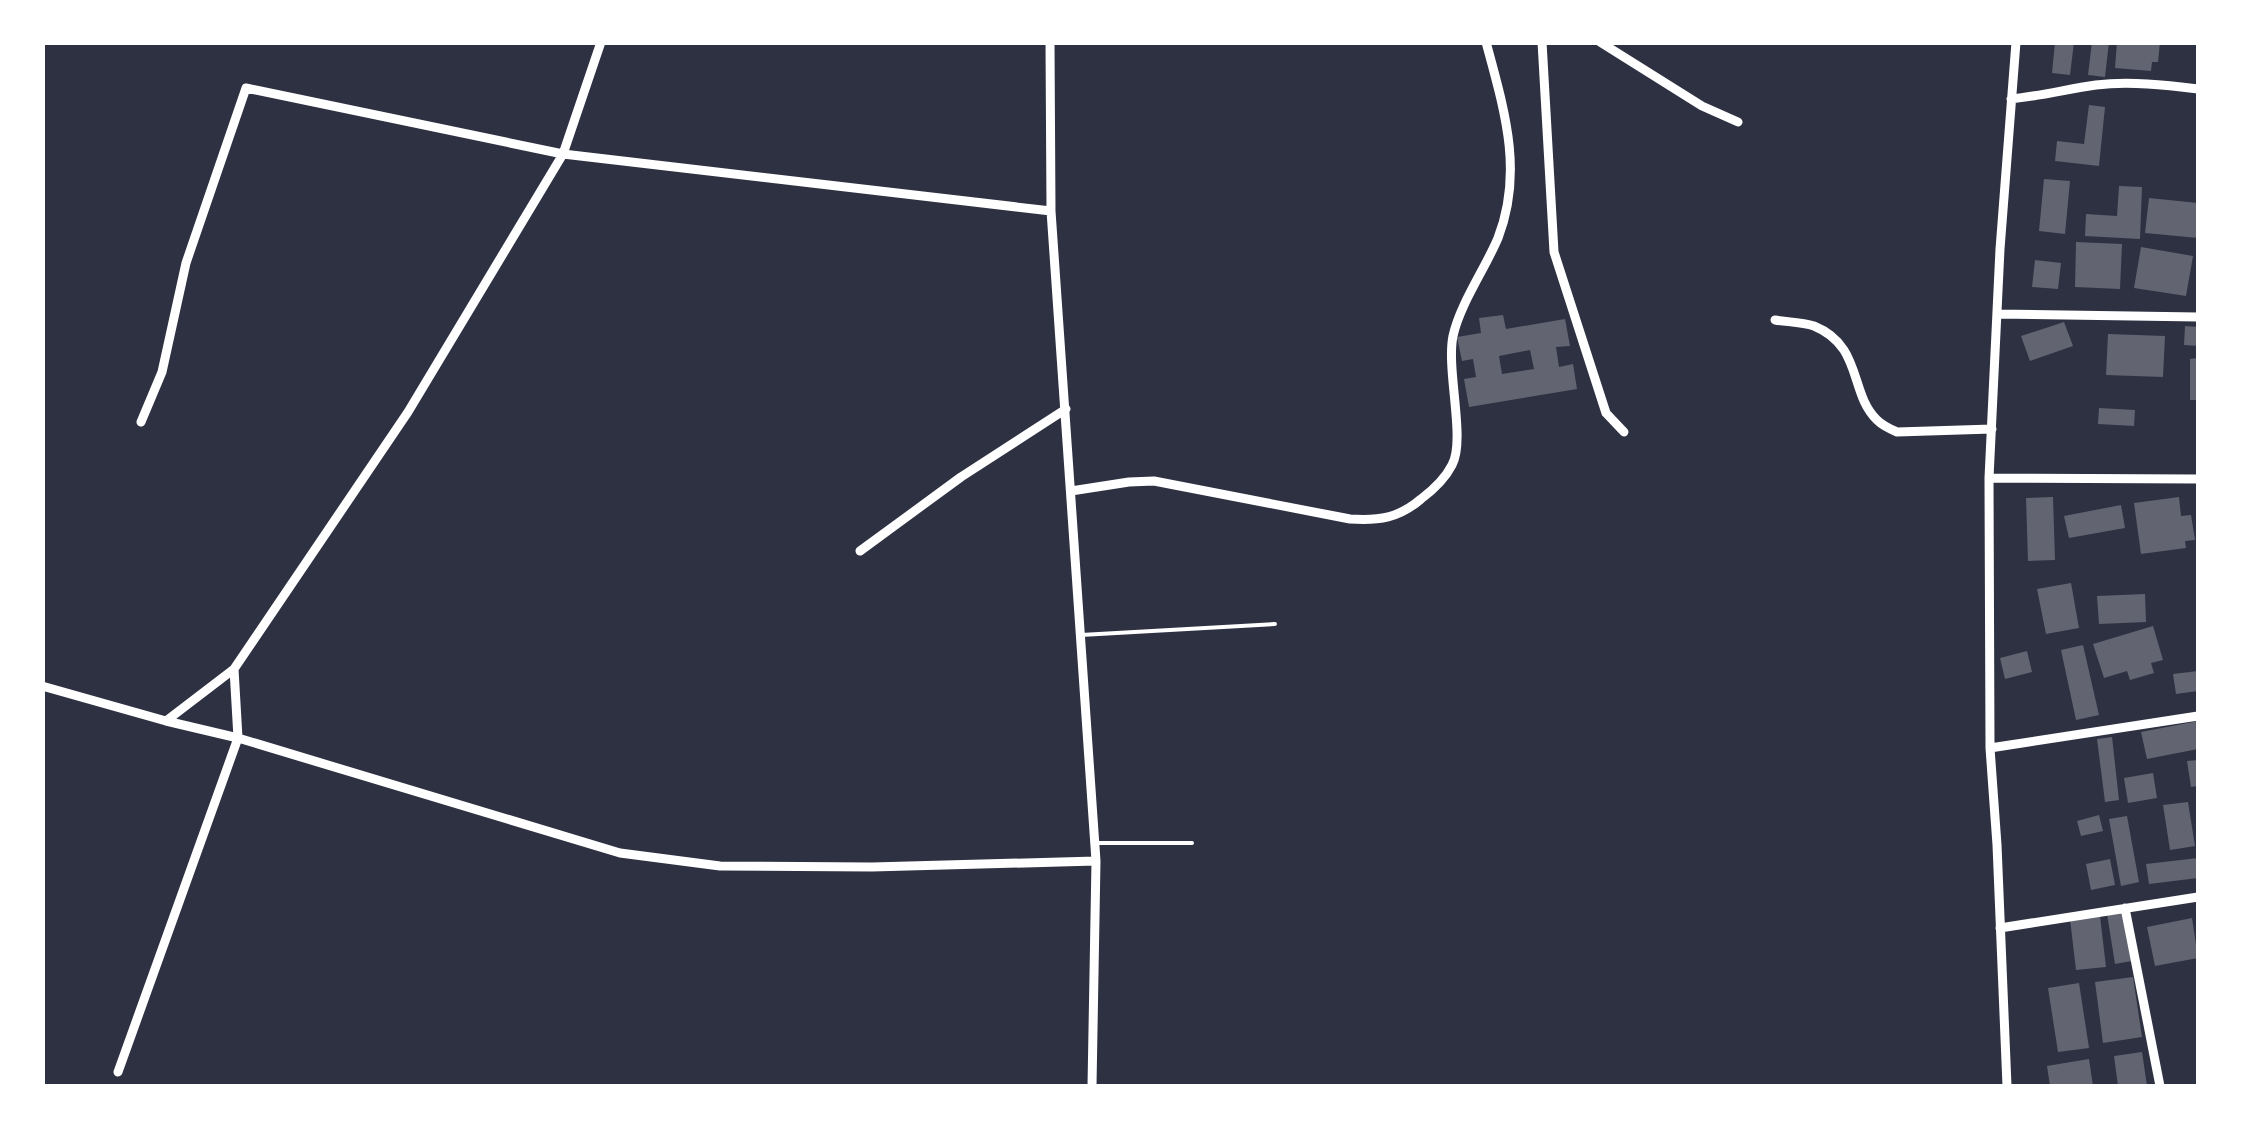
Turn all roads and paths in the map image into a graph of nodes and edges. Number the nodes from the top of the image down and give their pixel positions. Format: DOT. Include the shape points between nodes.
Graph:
graph roads {
  1 [pos="601,42"];
  2 [pos="1050,42"];
  3 [pos="1486,42"];
  4 [pos="1542,42"];
  5 [pos="1600,42"];
  6 [pos="2016,42"];
  7 [pos="2198,89"];
  8 [pos="2011,99"];
  9 [pos="1738,122"];
  10 [pos="564,154"];
  11 [pos="1051,211"];
  12 [pos="1998,314"];
  13 [pos="2198,317"];
  14 [pos="1775,320"];
  15 [pos="1066,409"];
  16 [pos="141,422"];
  17 [pos="1992,429"];
  18 [pos="1624,432"];
  19 [pos="1989,478"];
  20 [pos="2198,479"];
  21 [pos="1072,490"];
  22 [pos="860,551"];
  23 [pos="1275,624"];
  24 [pos="1081,635"];
  25 [pos="234,669"];
  26 [pos="42,686"];
  27 [pos="2198,716"];
  28 [pos="166,721"];
  29 [pos="238,738"];
  30 [pos="1990,748"];
  31 [pos="1192,842"];
  32 [pos="1095,843"];
  33 [pos="1096,860"];
  34 [pos="2198,897"];
  35 [pos="2125,908"];
  36 [pos="2000,928"];
  37 [pos="118,1072"];
  38 [pos="1092,1086"];
  39 [pos="2007,1086"];
  40 [pos="2160,1086"];
  1 -- 10 [label="street"];
  2 -- 11 [label="street"];
  3 -- 21 [label="street" via="1512,156 1511,191 1499,236 1454,330 1454,462 1435,488 1395,516 1376,520 1154,482"];
  4 -- 18 [label="street" via="1554,252 1606,413"];
  5 -- 9 [label="street"];
  6 -- 8 [label="street"];
  7 -- 8 [label="street" via="2100,85"];
  8 -- 12 [label="street"];
  10 -- 11 [label="street"];
  10 -- 16 [label="street" via="246,88 186,263 162,372"];
  10 -- 25 [label="street" via="408,412"];
  11 -- 15 [label="street"];
  12 -- 13 [label="street"];
  12 -- 17 [label="street"];
  14 -- 17 [label="street" via="1813,326 1832,338 1849,356 1874,418 1886,427"];
  15 -- 21 [label="street"];
  15 -- 22 [label="street"];
  17 -- 19 [label="street"];
  19 -- 20 [label="street"];
  19 -- 30 [label="street"];
  21 -- 24 [label="street"];
  23 -- 24 [label="lane"];
  24 -- 32 [label="street"];
  25 -- 28 [label="street"];
  25 -- 29 [label="street"];
  26 -- 28 [label="street"];
  27 -- 30 [label="street"];
  28 -- 29 [label="street"];
  29 -- 33 [label="street" via="620,854 720,866 872,868"];
  29 -- 37 [label="street"];
  30 -- 36 [label="street"];
  31 -- 32 [label="lane"];
  32 -- 33 [label="street"];
  33 -- 38 [label="street"];
  34 -- 35 [label="street"];
  35 -- 36 [label="street"];
  35 -- 40 [label="street"];
  36 -- 39 [label="street"];
}
